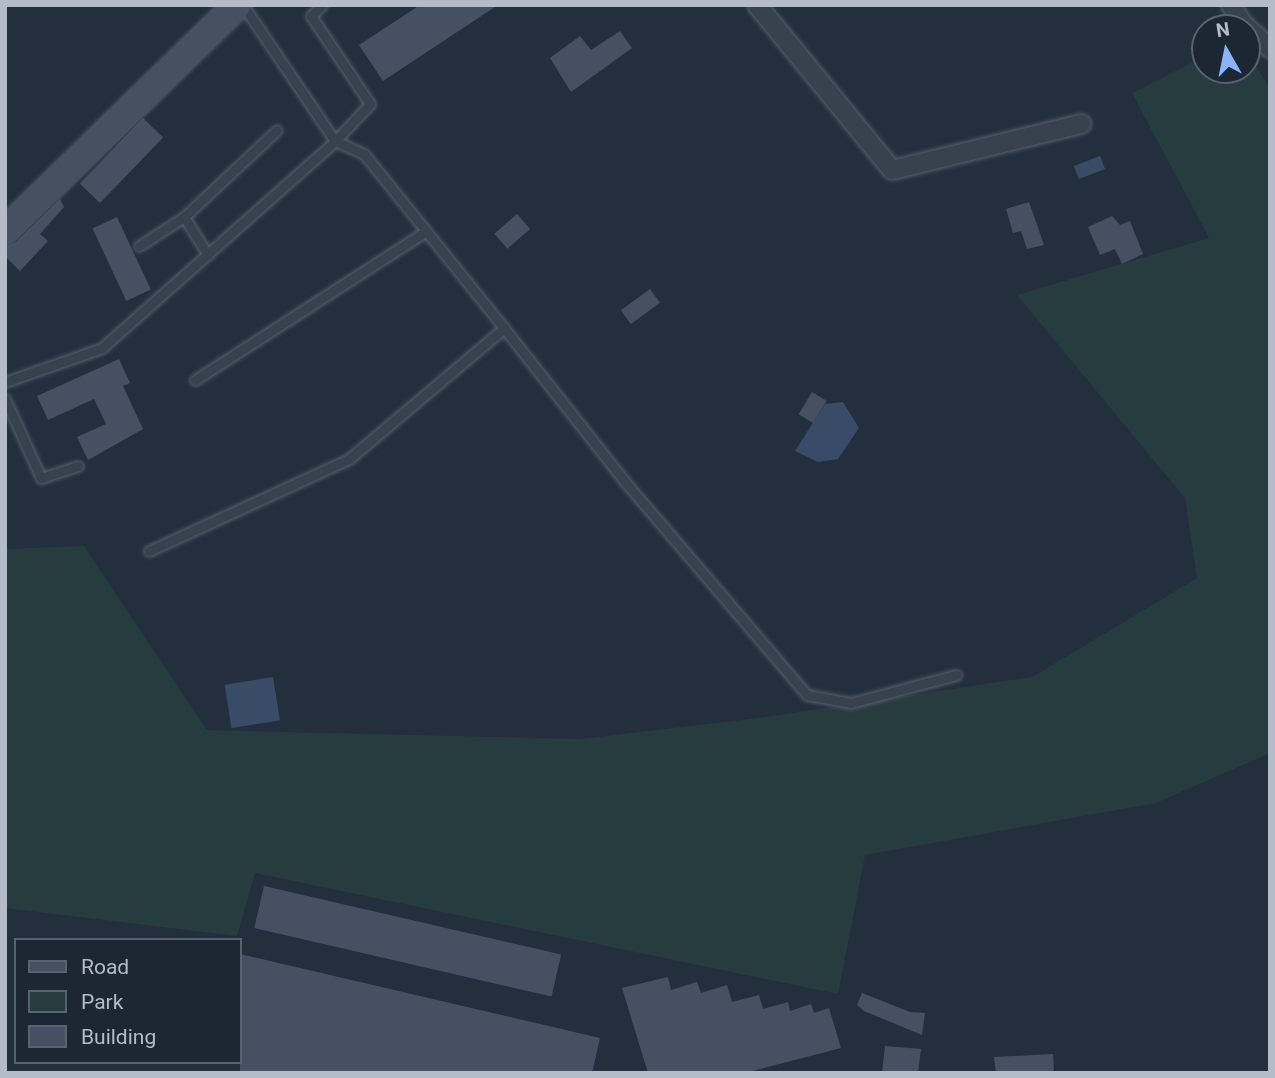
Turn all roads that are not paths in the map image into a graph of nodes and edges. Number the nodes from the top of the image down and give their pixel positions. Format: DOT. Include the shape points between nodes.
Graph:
graph roads {
  1 [pos="237,5"];
  2 [pos="243,5"];
  3 [pos="323,5"];
  4 [pos="757,5"];
  5 [pos="1231,5"];
  6 [pos="1270,48"];
  7 [pos="1081,124"];
  8 [pos="276,130"];
  9 [pos="335,141"];
  10 [pos="184,217"];
  11 [pos="5,231"];
  12 [pos="426,231"];
  13 [pos="139,246"];
  14 [pos="208,255"];
  15 [pos="504,328"];
  16 [pos="195,380"];
  17 [pos="5,382"];
  18 [pos="5,399"];
  19 [pos="8,414"];
  20 [pos="78,466"];
  21 [pos="149,551"];
  22 [pos="956,675"];
  1 -- 11 [label="main road"];
  2 -- 9 [label="lane"];
  3 -- 9 [label="lane" via="311,16 370,104"];
  4 -- 7 [label="street" via="892,170"];
  5 -- 6 [label="street" via="1242,24"];
  8 -- 10 [label="lane"];
  9 -- 12 [label="lane" via="364,154"];
  9 -- 14 [label="lane"];
  10 -- 13 [label="lane"];
  10 -- 14 [label="lane"];
  12 -- 15 [label="lane"];
  12 -- 16 [label="lane"];
  14 -- 17 [label="lane" via="102,348"];
  15 -- 21 [label="lane" via="349,459"];
  15 -- 22 [label="lane" via="626,484 807,695 851,703"];
  18 -- 19 [label="lane"];
  19 -- 20 [label="lane" via="41,478"];
}
